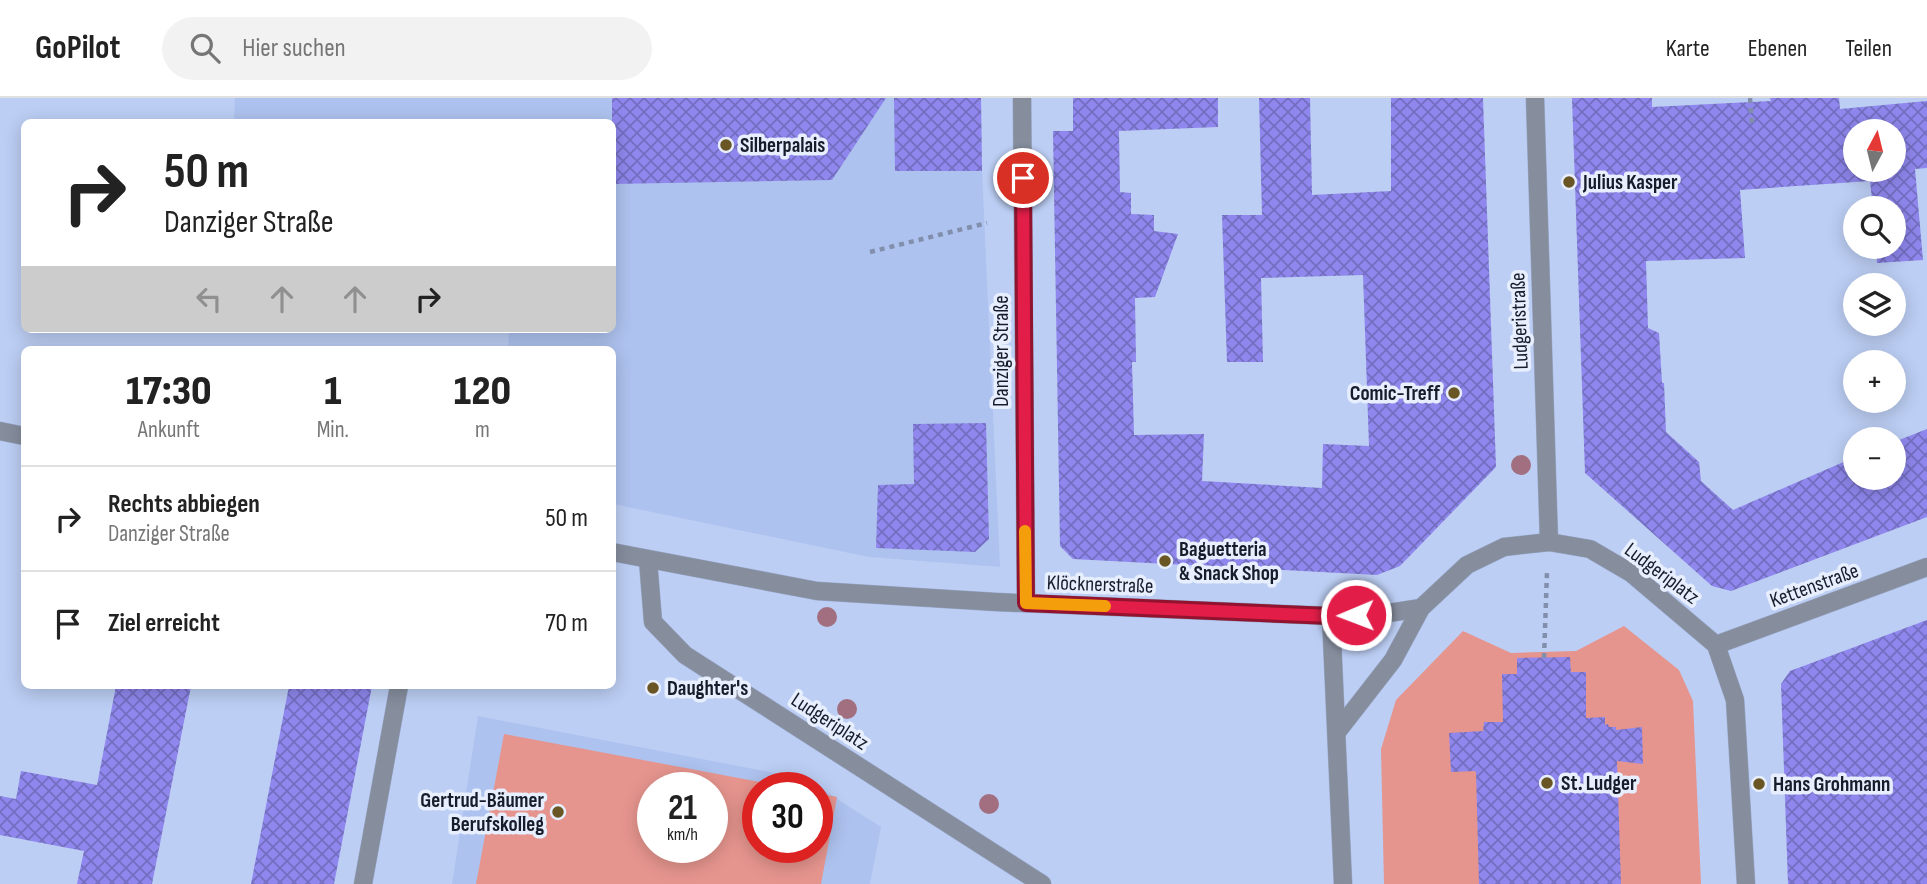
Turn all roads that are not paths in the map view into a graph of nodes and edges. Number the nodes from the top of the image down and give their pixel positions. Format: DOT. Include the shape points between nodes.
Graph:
graph roads {
  1 [pos="1022,98"];
  2 [pos="1535,98"];
  3 [pos="0,431"];
  4 [pos="21,435"];
  5 [pos="1549,542"];
  6 [pos="616,553"];
  7 [pos="648,561"];
  8 [pos="1927,568"];
  9 [pos="1026,603"];
  10 [pos="1421,608"];
  11 [pos="1331,616"];
  12 [pos="1716,645"];
  13 [pos="399,689"];
  14 [pos="1337,732"];
  15 [pos="363,884"];
  16 [pos="1042,884"];
  17 [pos="1343,884"];
  18 [pos="1746,884"];
  1 -- 9 [label="street, Danziger Straße"];
  2 -- 5 [label="street, Ludgeristraße"];
  3 -- 4 [label="street"];
  5 -- 10 [label="street, Ludgeriplatz" via="1504,547 1467,565"];
  5 -- 12 [label="street, Ludgeriplatz" via="1590,549 1631,573"];
  6 -- 7 [label="street, Klöcknerstraße"];
  7 -- 9 [label="street, Klöcknerstraße" via="817,590"];
  7 -- 16 [label="street, Ludgeriplatz" via="653,622 685,655"];
  8 -- 12 [label="street, Kettenstraße"];
  9 -- 11 [label="street, Klöcknerstraße"];
  10 -- 11 [label="street, Klöcknerstraße"];
  10 -- 14 [label="street, Ludgeriplatz" via="1393,660"];
  11 -- 14 [label="street"];
  12 -- 18 [label="street" via="1735,700"];
  13 -- 15 [label="street"];
  14 -- 17 [label="street"];
}
